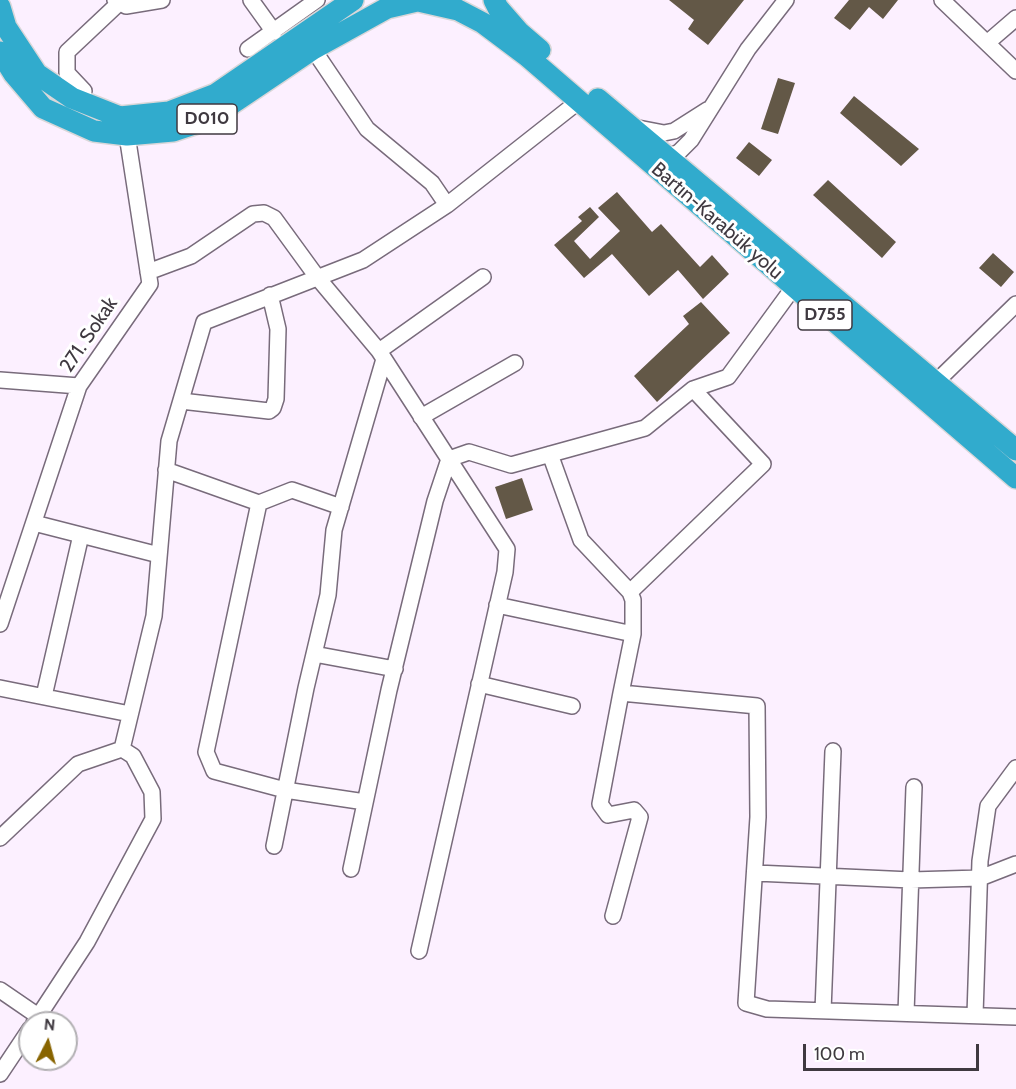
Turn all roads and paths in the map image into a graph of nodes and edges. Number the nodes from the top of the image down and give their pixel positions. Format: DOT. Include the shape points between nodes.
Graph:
graph roads {
  1 [pos="162,0"];
  2 [pos="251,0"];
  3 [pos="317,0"];
  4 [pos="353,0"];
  5 [pos="458,0"];
  6 [pos="494,0"];
  7 [pos="778,0"];
  8 [pos="786,0"];
  9 [pos="793,0"];
  10 [pos="942,0"];
  11 [pos="117,2"];
  12 [pos="422,3"];
  13 [pos="0,7"];
  14 [pos="1016,18"];
  15 [pos="274,32"];
  16 [pos="987,43"];
  17 [pos="248,49"];
  18 [pos="313,49"];
  19 [pos="0,52"];
  20 [pos="741,63"];
  21 [pos="1016,71"];
  22 [pos="84,90"];
  23 [pos="579,101"];
  24 [pos="714,104"];
  25 [pos="632,127"];
  26 [pos="127,135"];
  27 [pos="691,140"];
  28 [pos="636,150"];
  29 [pos="669,157"];
  30 [pos="690,174"];
  31 [pos="447,205"];
  32 [pos="148,272"];
  33 [pos="317,277"];
  34 [pos="483,277"];
  35 [pos="793,288"];
  36 [pos="270,295"];
  37 [pos="1016,304"];
  38 [pos="382,355"];
  39 [pos="515,363"];
  40 [pos="0,380"];
  41 [pos="936,382"];
  42 [pos="79,386"];
  43 [pos="693,389"];
  44 [pos="181,401"];
  45 [pos="421,417"];
  46 [pos="1016,450"];
  47 [pos="550,454"];
  48 [pos="449,459"];
  49 [pos="166,470"];
  50 [pos="1016,478"];
  51 [pos="259,503"];
  52 [pos="341,507"];
  53 [pos="34,523"];
  54 [pos="81,535"];
  55 [pos="159,555"];
  56 [pos="630,592"];
  57 [pos="497,605"];
  58 [pos="0,624"];
  59 [pos="633,634"];
  60 [pos="314,654"];
  61 [pos="394,669"];
  62 [pos="479,684"];
  63 [pos="0,688"];
  64 [pos="621,693"];
  65 [pos="44,696"];
  66 [pos="572,706"];
  67 [pos="130,714"];
  68 [pos="122,749"];
  69 [pos="833,751"];
  70 [pos="1016,768"];
  71 [pos="914,787"];
  72 [pos="285,790"];
  73 [pos="365,802"];
  74 [pos="0,838"];
  75 [pos="274,846"];
  76 [pos="1016,864"];
  77 [pos="351,869"];
  78 [pos="756,873"];
  79 [pos="828,876"];
  80 [pos="980,878"];
  81 [pos="911,880"];
  82 [pos="613,916"];
  83 [pos="419,951"];
  84 [pos="0,990"];
  85 [pos="22,1011"];
  86 [pos="42,1011"];
  87 [pos="823,1011"];
  88 [pos="906,1013"];
  89 [pos="975,1015"];
  90 [pos="1016,1017"];
  91 [pos="18,1047"];
  92 [pos="0,1074"];
  1 -- 11 [label="street" via="136,6"];
  2 -- 15 [label="street"];
  3 -- 15 [label="street"];
  4 -- 13 [label="highway, D010" via="216,94 169,112 120,117 72,98 37,74 6,27"];
  5 -- 12 [label="highway, D010"];
  6 -- 25 [label="highway, Bartın-Karabük yolu / D755" via="519,32"];
  7 -- 20 [label="street" via="742,47"];
  8 -- 20 [label="street"];
  9 -- 20 [label="street" via="751,56"];
  10 -- 16 [label="street"];
  11 -- 22 [label="street" via="68,52 67,73"];
  12 -- 18 [label="highway, D010" via="387,8"];
  12 -- 23 [label="highway, Bartın-Karabük yolu / D755" via="458,10 483,23"];
  14 -- 16 [label="street"];
  15 -- 17 [label="street"];
  16 -- 21 [label="street"];
  18 -- 26 [label="highway, D010" via="209,119 173,131"];
  18 -- 31 [label="street" via="367,129 432,183"];
  19 -- 26 [label="highway, D010" via="43,108 94,130"];
  20 -- 24 [label="street"];
  23 -- 28 [label="highway, Bartın-Karabük yolu / D755"];
  23 -- 31 [label="street"];
  24 -- 25 [label="street" via="674,131"];
  24 -- 27 [label="street"];
  25 -- 29 [label="highway, Bartın-Karabük yolu / D755"];
  26 -- 32 [label="street, 271. Sokak"];
  27 -- 29 [label="street"];
  27 -- 30 [label="street" via="684,163"];
  28 -- 29 [label="street" via="651,157"];
  28 -- 35 [label="highway, Bartın-Karabük yolu / D755"];
  29 -- 30 [label="highway, Bartın-Karabük yolu / D755"];
  30 -- 41 [label="highway, Bartın-Karabük yolu / D755"];
  31 -- 33 [label="street" via="363,260"];
  32 -- 33 [label="street" via="177,263 253,214 264,213 274,218"];
  32 -- 42 [label="street, 271. Sokak" via="150,284"];
  33 -- 36 [label="street"];
  33 -- 38 [label="street"];
  34 -- 38 [label="street"];
  35 -- 43 [label="street" via="728,377"];
  35 -- 50 [label="highway, Bartın-Karabük yolu / D755"];
  36 -- 44 [label="street" via="204,322"];
  36 -- 44 [label="street" via="278,329 273,408 269,411"];
  37 -- 41 [label="street"];
  38 -- 45 [label="street"];
  38 -- 52 [label="street"];
  39 -- 45 [label="street"];
  40 -- 42 [label="street"];
  41 -- 46 [label="highway, Bartın-Karabük yolu / D755"];
  42 -- 53 [label="street, 271. Sokak"];
  43 -- 47 [label="street" via="645,428"];
  43 -- 56 [label="street" via="763,464"];
  44 -- 49 [label="street" via="169,441"];
  45 -- 48 [label="street"];
  47 -- 48 [label="street" via="511,465 469,452"];
  47 -- 56 [label="street" via="580,540"];
  48 -- 57 [label="street" via="507,549"];
  48 -- 61 [label="street"];
  49 -- 51 [label="street"];
  49 -- 55 [label="street"];
  51 -- 52 [label="street" via="292,490"];
  51 -- 72 [label="street" via="206,752 214,771"];
  52 -- 60 [label="street" via="334,530 328,595"];
  53 -- 54 [label="street"];
  53 -- 58 [label="street, 271. Sokak"];
  54 -- 55 [label="street"];
  54 -- 65 [label="street"];
  55 -- 67 [label="street" via="154,616"];
  56 -- 59 [label="street" via="635,612"];
  57 -- 59 [label="street"];
  57 -- 62 [label="street"];
  59 -- 64 [label="street"];
  60 -- 61 [label="street"];
  60 -- 72 [label="street"];
  61 -- 73 [label="street"];
  62 -- 66 [label="street"];
  62 -- 83 [label="street"];
  63 -- 65 [label="street"];
  64 -- 78 [label="street" via="757,706"];
  64 -- 82 [label="street" via="600,804 608,814 634,810 640,817"];
  65 -- 67 [label="street"];
  67 -- 68 [label="street"];
  68 -- 74 [label="street" via="78,764"];
  68 -- 86 [label="street" via="133,756 152,792 153,819 87,942"];
  69 -- 79 [label="street"];
  70 -- 80 [label="street" via="988,806"];
  71 -- 81 [label="street"];
  72 -- 73 [label="street"];
  72 -- 75 [label="street"];
  73 -- 77 [label="street"];
  76 -- 80 [label="street"];
  78 -- 79 [label="street"];
  78 -- 87 [label="street" via="746,1003 767,1009"];
  79 -- 81 [label="street"];
  79 -- 87 [label="street"];
  80 -- 81 [label="street"];
  80 -- 89 [label="street"];
  81 -- 88 [label="street"];
  84 -- 85 [label="street"];
  87 -- 88 [label="street"];
  88 -- 89 [label="street"];
  89 -- 90 [label="street"];
  91 -- 92 [label="street"];
}
